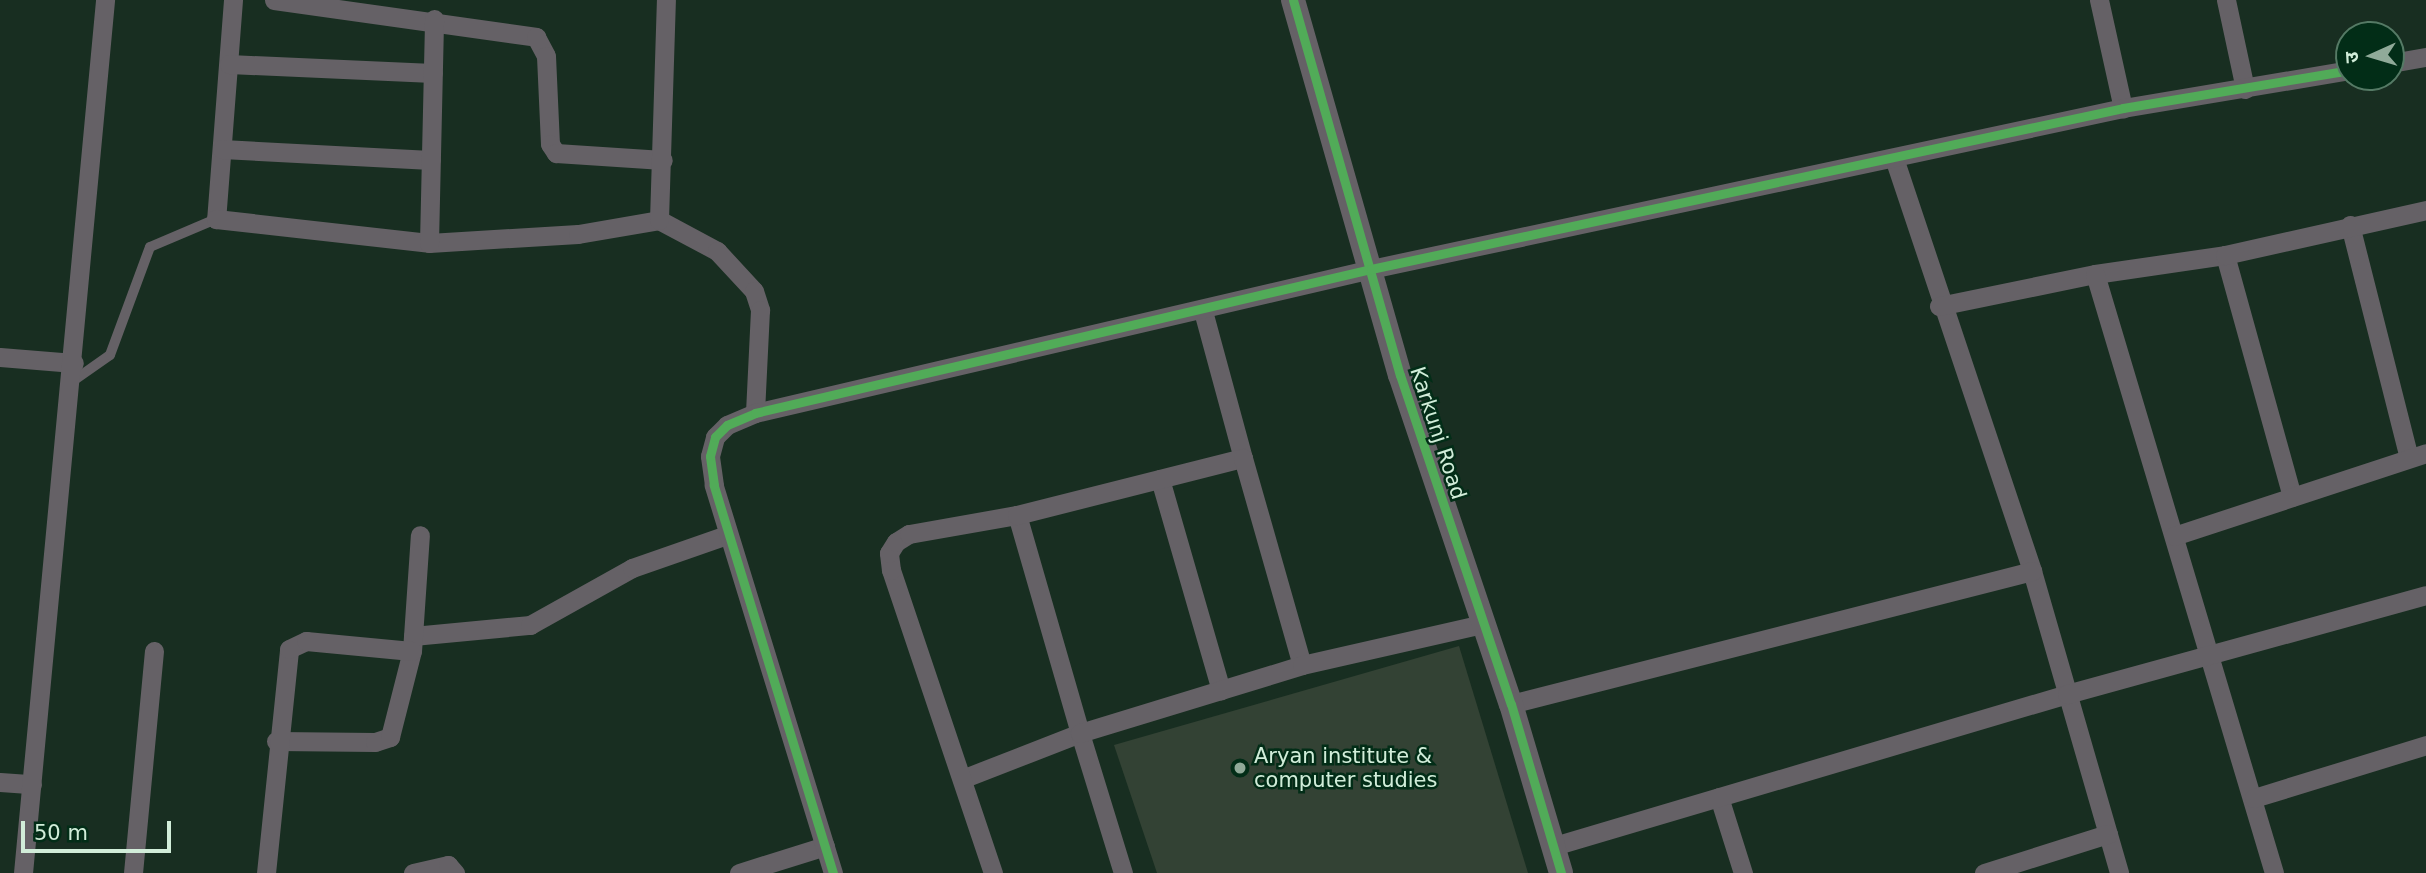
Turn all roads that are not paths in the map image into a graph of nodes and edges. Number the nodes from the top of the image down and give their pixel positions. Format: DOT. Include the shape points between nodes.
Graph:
graph roads {
  1 [pos="105,0"];
  2 [pos="233,0"];
  3 [pos="274,0"];
  4 [pos="666,0"];
  5 [pos="1293,0"];
  6 [pos="2099,0"];
  7 [pos="2225,0"];
  8 [pos="434,19"];
  9 [pos="2426,57"];
  10 [pos="2405,61"];
  11 [pos="229,64"];
  12 [pos="433,73"];
  13 [pos="2335,73"];
  14 [pos="2245,89"];
  15 [pos="2123,108"];
  16 [pos="222,149"];
  17 [pos="1894,158"];
  18 [pos="431,160"];
  19 [pos="663,160"];
  20 [pos="2426,210"];
  21 [pos="216,219"];
  22 [pos="659,220"];
  23 [pos="2350,225"];
  24 [pos="429,243"];
  25 [pos="2225,256"];
  26 [pos="1371,269"];
  27 [pos="2095,274"];
  28 [pos="1939,306"];
  29 [pos="1203,311"];
  30 [pos="0,356"];
  31 [pos="74,372"];
  32 [pos="755,413"];
  33 [pos="2418,456"];
  34 [pos="1243,458"];
  35 [pos="1160,479"];
  36 [pos="2292,497"];
  37 [pos="1017,515"];
  38 [pos="420,535"];
  39 [pos="727,536"];
  40 [pos="2174,536"];
  41 [pos="2032,571"];
  42 [pos="2426,596"];
  43 [pos="1482,624"];
  44 [pos="412,643"];
  45 [pos="154,650"];
  46 [pos="2212,657"];
  47 [pos="1302,665"];
  48 [pos="1221,690"];
  49 [pos="2067,694"];
  50 [pos="1511,704"];
  51 [pos="1080,733"];
  52 [pos="276,741"];
  53 [pos="2426,745"];
  54 [pos="962,779"];
  55 [pos="0,782"];
  56 [pos="33,784"];
  57 [pos="1719,797"];
  58 [pos="2254,798"];
  59 [pos="2108,834"];
  60 [pos="824,846"];
  61 [pos="1553,846"];
  62 [pos="23,873"];
  63 [pos="133,873"];
  64 [pos="266,873"];
  65 [pos="413,873"];
  66 [pos="455,873"];
  67 [pos="739,873"];
  68 [pos="833,873"];
  69 [pos="993,873"];
  70 [pos="1123,873"];
  71 [pos="1561,873"];
  72 [pos="1743,873"];
  73 [pos="1984,873"];
  74 [pos="2119,873"];
  75 [pos="2274,873"];
  1 -- 31 [label="street"];
  2 -- 11 [label="street"];
  3 -- 8 [label="street"];
  4 -- 19 [label="street"];
  5 -- 26 [label="street, Karkunj Road"];
  6 -- 15 [label="street"];
  7 -- 14 [label="street"];
  8 -- 12 [label="street"];
  8 -- 19 [label="street" via="527,34 542,43 556,153"];
  9 -- 10 [label="street"];
  11 -- 12 [label="street"];
  11 -- 16 [label="street"];
  12 -- 18 [label="street"];
  13 -- 14 [label="street"];
  14 -- 15 [label="street"];
  15 -- 17 [label="street"];
  16 -- 18 [label="street"];
  16 -- 21 [label="street"];
  17 -- 26 [label="street"];
  17 -- 28 [label="street"];
  18 -- 24 [label="street"];
  19 -- 22 [label="street"];
  20 -- 23 [label="street"];
  21 -- 24 [label="street"];
  21 -- 31 [label="lane" via="150,247 114,349"];
  22 -- 24 [label="street" via="578,234"];
  22 -- 32 [label="street" via="716,251 754,291 761,310"];
  23 -- 25 [label="street"];
  23 -- 33 [label="street"];
  25 -- 27 [label="street"];
  25 -- 36 [label="street"];
  26 -- 29 [label="street"];
  26 -- 43 [label="street, Karkunj Road"];
  27 -- 28 [label="street"];
  27 -- 40 [label="street"];
  28 -- 41 [label="street"];
  29 -- 32 [label="street"];
  29 -- 34 [label="street"];
  30 -- 31 [label="street"];
  31 -- 56 [label="street"];
  32 -- 39 [label="street" via="715,437 710,456"];
  33 -- 36 [label="street"];
  34 -- 35 [label="street"];
  34 -- 47 [label="street"];
  35 -- 37 [label="street"];
  35 -- 48 [label="street"];
  36 -- 40 [label="street"];
  37 -- 51 [label="street"];
  37 -- 54 [label="street" via="909,534 890,553"];
  38 -- 44 [label="street"];
  39 -- 44 [label="street" via="632,568 530,625"];
  39 -- 60 [label="street"];
  40 -- 46 [label="street"];
  41 -- 49 [label="street"];
  41 -- 50 [label="street"];
  42 -- 46 [label="street"];
  43 -- 47 [label="street"];
  43 -- 50 [label="street, Karkunj Road"];
  44 -- 52 [label="street" via="390,737"];
  44 -- 52 [label="street" via="293,643"];
  45 -- 63 [label="street"];
  46 -- 49 [label="street"];
  46 -- 58 [label="street"];
  47 -- 48 [label="street"];
  48 -- 51 [label="street"];
  49 -- 57 [label="street"];
  49 -- 59 [label="street"];
  50 -- 61 [label="street, Karkunj Road"];
  51 -- 54 [label="street"];
  51 -- 70 [label="street"];
  52 -- 64 [label="street"];
  53 -- 58 [label="street"];
  54 -- 69 [label="street"];
  55 -- 56 [label="street"];
  56 -- 62 [label="street"];
  57 -- 61 [label="street"];
  57 -- 72 [label="street"];
  58 -- 75 [label="street"];
  59 -- 73 [label="street"];
  59 -- 74 [label="street"];
  60 -- 67 [label="street"];
  60 -- 68 [label="street"];
  61 -- 71 [label="street, Karkunj Road"];
  65 -- 66 [label="street" via="448,865"];
}
